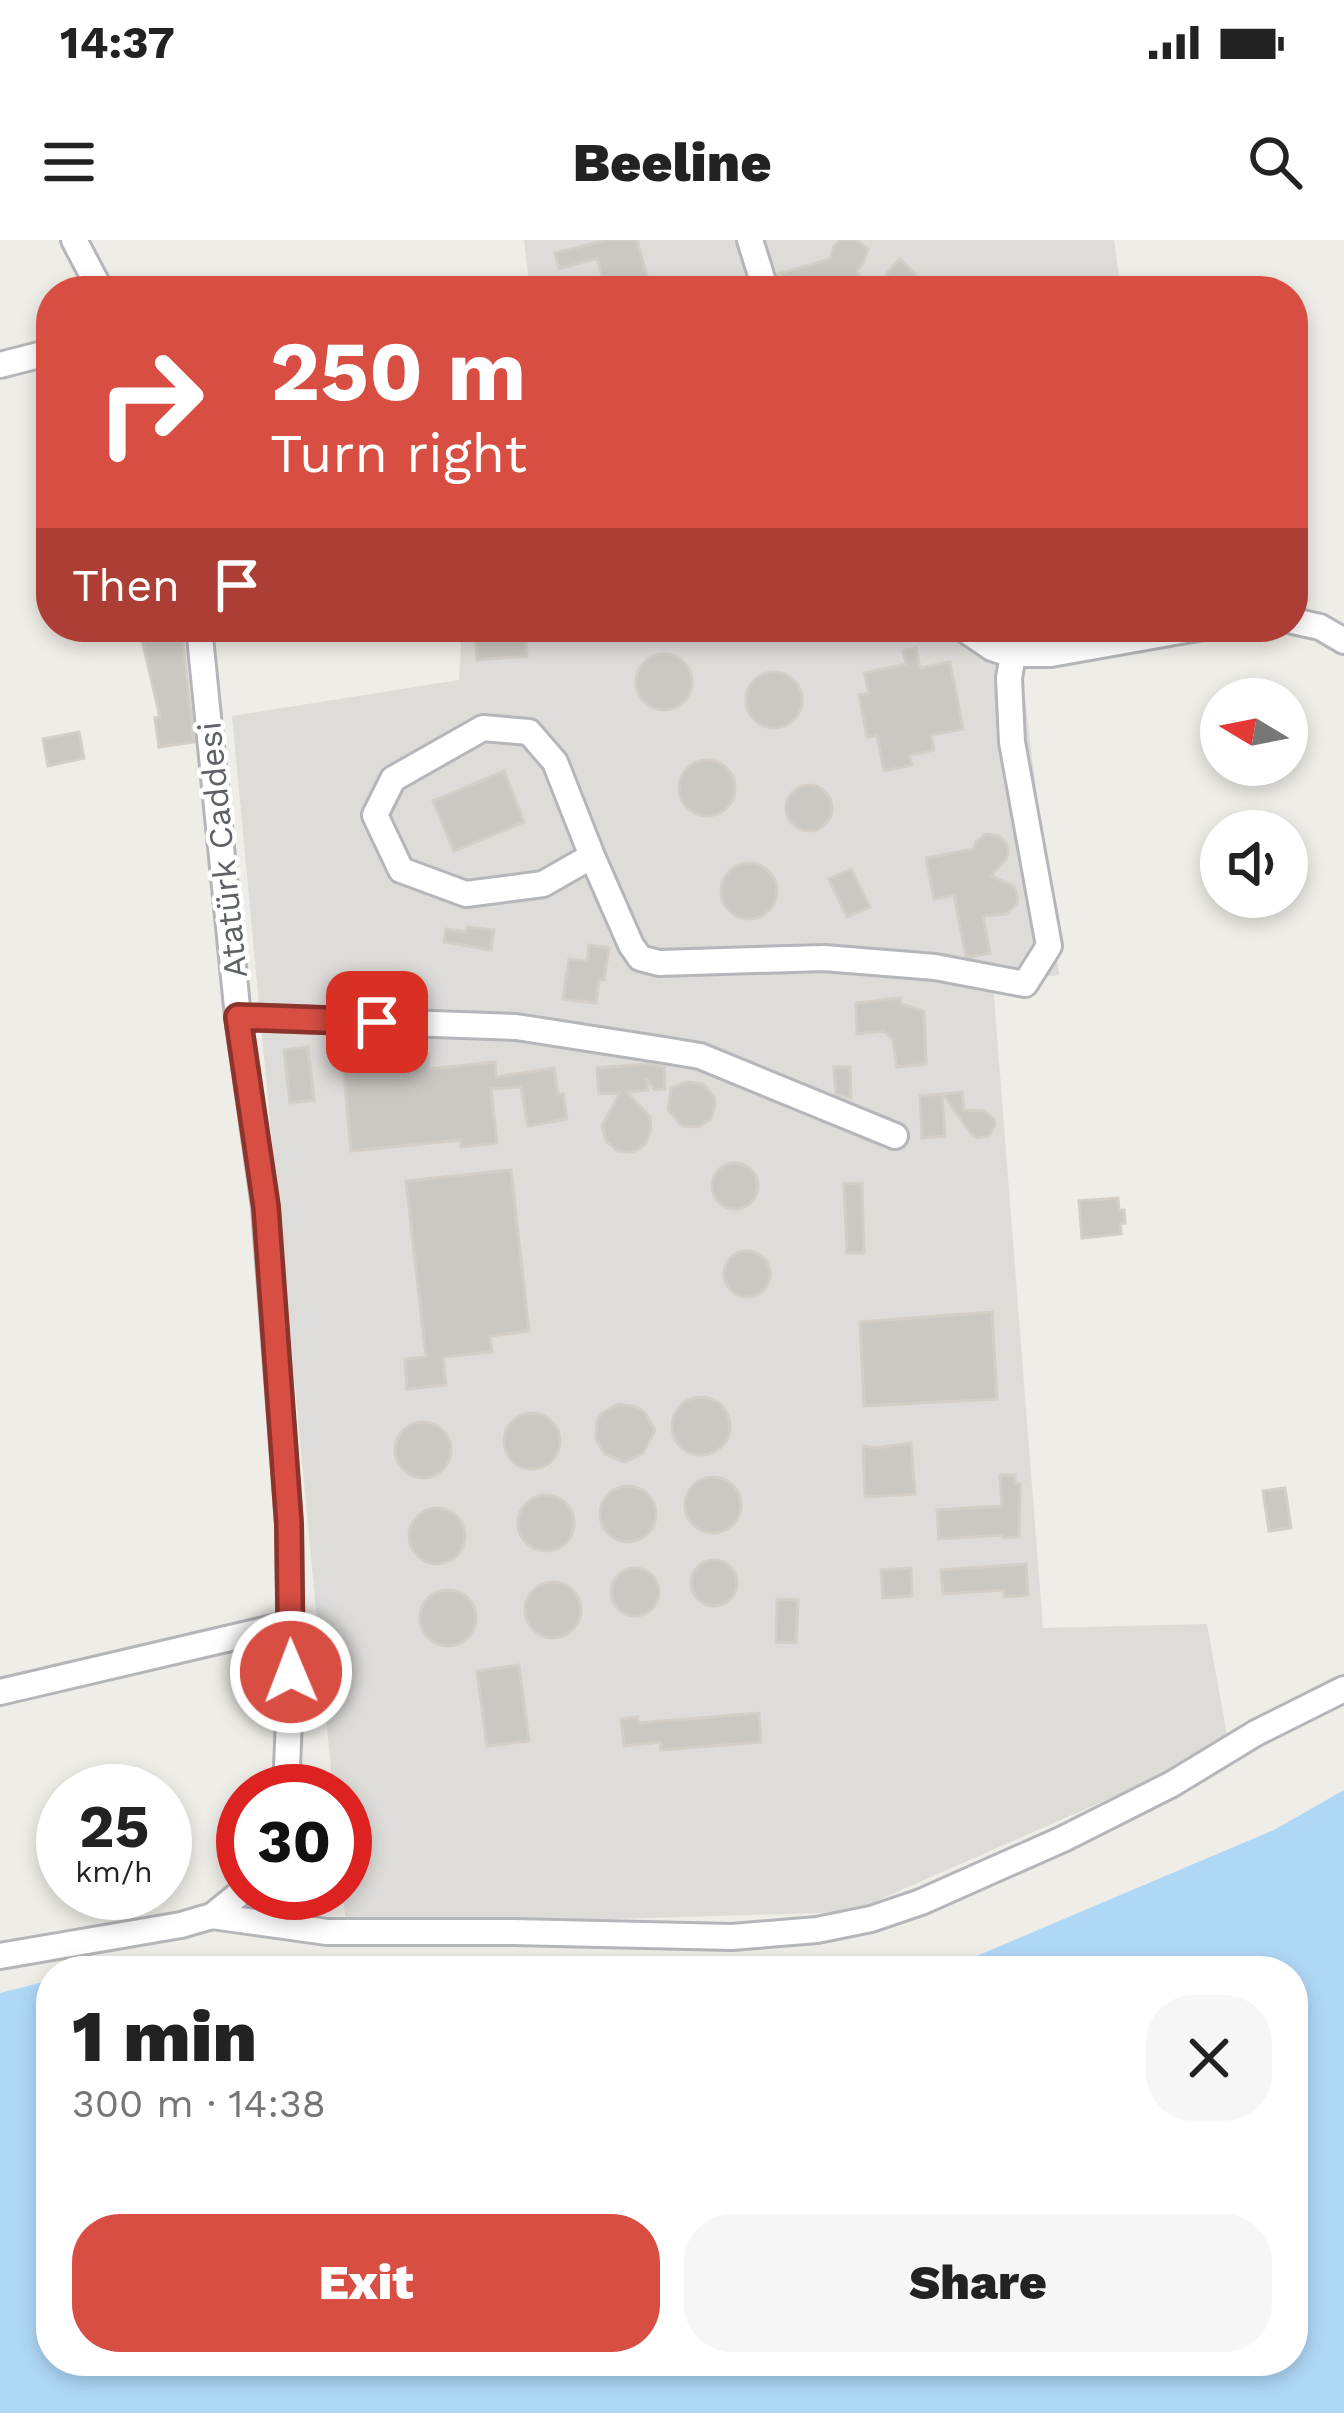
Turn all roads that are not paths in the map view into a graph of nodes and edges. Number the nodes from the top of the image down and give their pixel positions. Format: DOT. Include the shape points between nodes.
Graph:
graph roads {
  1 [pos="74,240"];
  2 [pos="749,240"];
  3 [pos="92,276"];
  4 [pos="761,276"];
  5 [pos="36,356"];
  6 [pos="0,365"];
  7 [pos="1308,624"];
  8 [pos="1344,641"];
  9 [pos="200,642"];
  10 [pos="984,642"];
  11 [pos="1119,642"];
  12 [pos="1013,654"];
  13 [pos="592,856"];
  14 [pos="238,1017"];
  15 [pos="895,1136"];
  16 [pos="290,1624"];
  17 [pos="1344,1689"];
  18 [pos="0,1692"];
  19 [pos="287,1764"];
  20 [pos="216,1913"];
  21 [pos="212,1916"];
  22 [pos="0,1955"];
  1 -- 3 [label="street"];
  2 -- 4 [label="street"];
  5 -- 6 [label="street"];
  7 -- 8 [label="street"];
  9 -- 14 [label="street, Atatürk Caddesi"];
  10 -- 12 [label="street"];
  11 -- 12 [label="street"];
  12 -- 13 [label="street" via="1012,742 1049,946 1024,984 824,958 640,958"];
  13 -- 13 [label="street" via="543,884 466,894 401,870 375,815 393,779 482,728 529,732 555,762"];
  14 -- 15 [label="street" via="516,1027 664,1049 700,1056"];
  14 -- 16 [label="street, Atatürk Caddesi" via="266,1207"];
  16 -- 18 [label="street"];
  16 -- 19 [label="street, Atatürk Caddesi"];
  17 -- 21 [label="street" via="1063,1838 921,1902 818,1930 732,1937 326,1932"];
  20 -- 21 [label="street"];
  21 -- 22 [label="street"];
}
